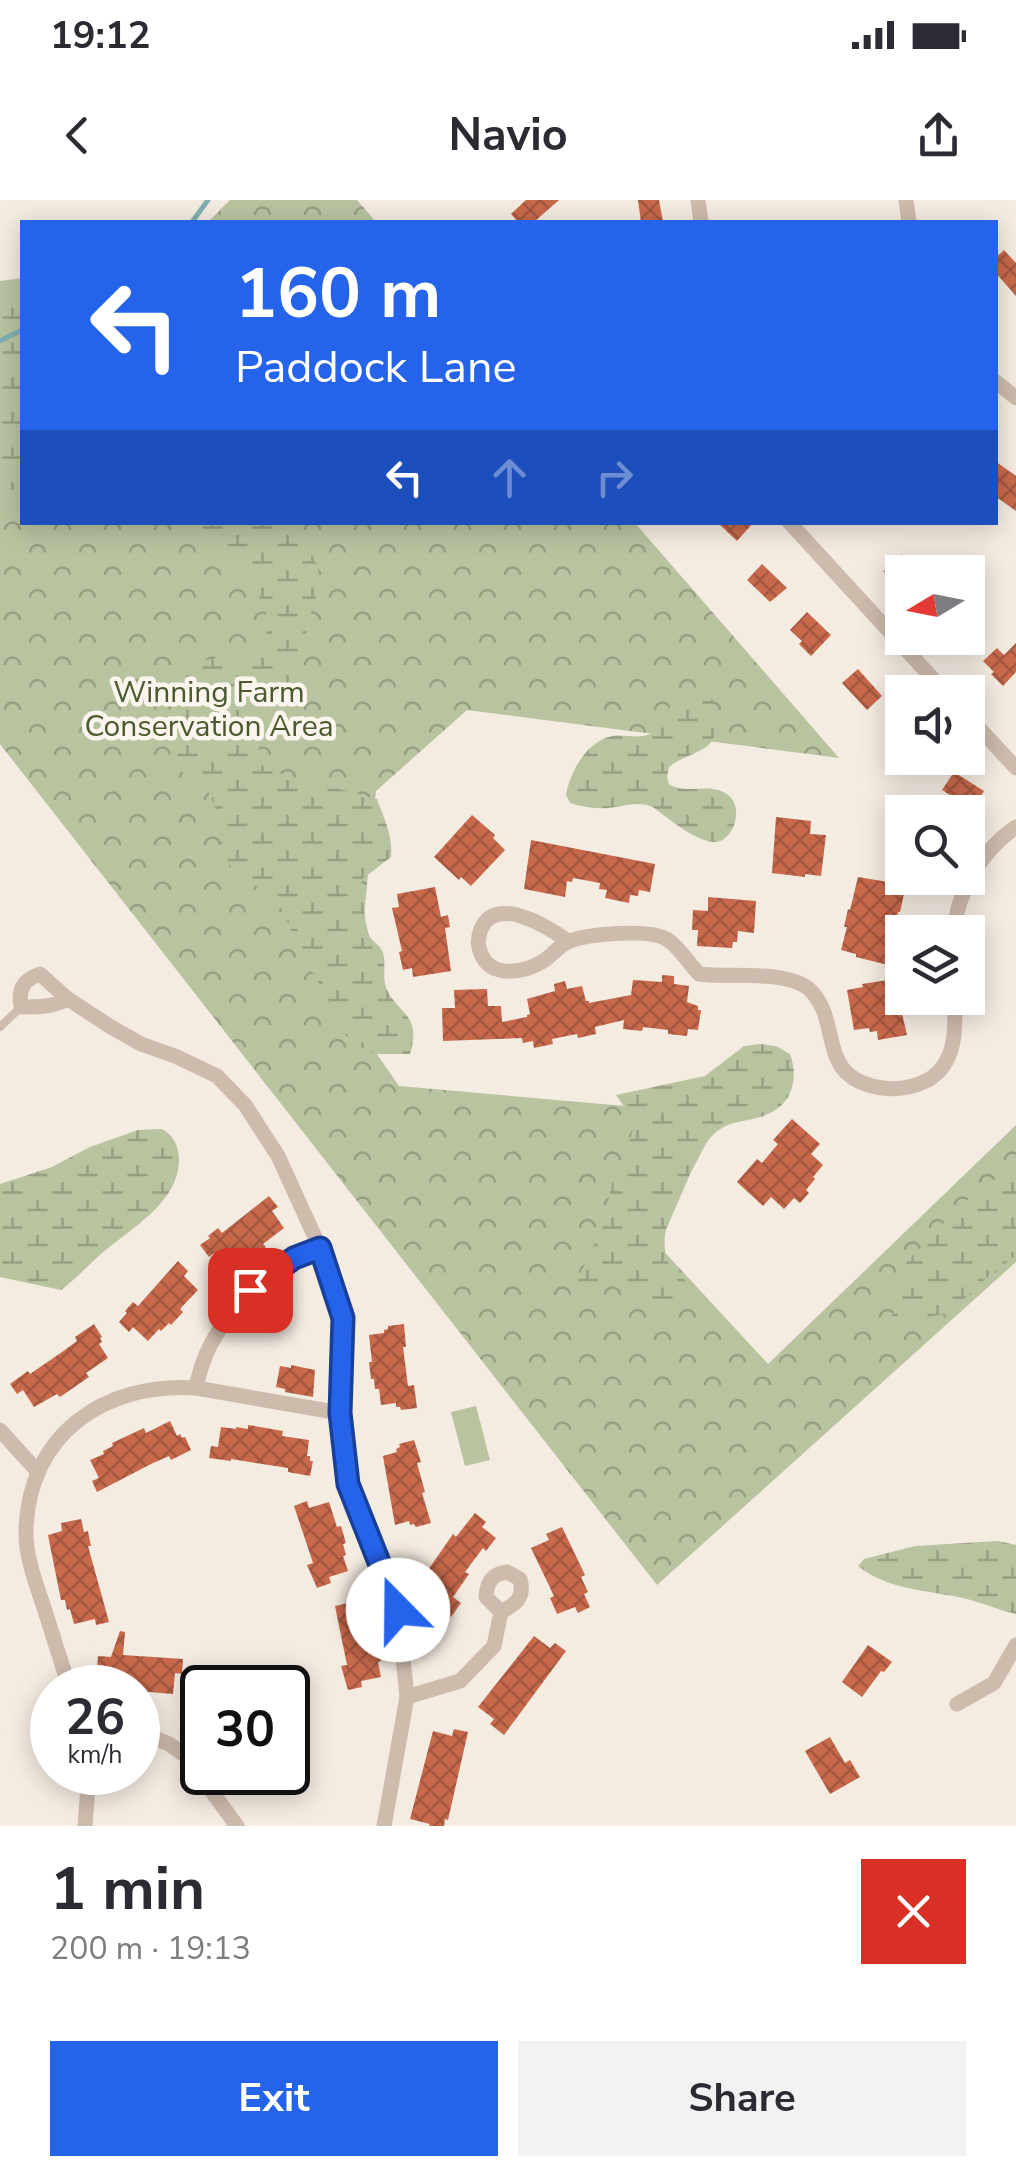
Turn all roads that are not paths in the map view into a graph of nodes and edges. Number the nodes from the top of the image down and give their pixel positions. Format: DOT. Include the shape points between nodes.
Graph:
graph roads {
  1 [pos="792,525"];
  2 [pos="929,675"];
  3 [pos="985,734"];
  4 [pos="1016,768"];
  5 [pos="1016,827"];
  6 [pos="956,915"];
  7 [pos="568,941"];
  8 [pos="68,999"];
  9 [pos="20,1007"];
  10 [pos="955,1015"];
  11 [pos="0,1027"];
  12 [pos="320,1248"];
  13 [pos="196,1388"];
  14 [pos="340,1413"];
  15 [pos="0,1430"];
  16 [pos="38,1472"];
  17 [pos="501,1612"];
  18 [pos="1016,1646"];
  19 [pos="63,1665"];
  20 [pos="408,1697"];
  21 [pos="956,1704"];
  22 [pos="160,1740"];
  23 [pos="87,1795"];
  24 [pos="85,1826"];
  25 [pos="237,1826"];
  26 [pos="384,1826"];
  1 -- 2 [label="street"];
  3 -- 4 [label="street"];
  5 -- 6 [label="street" via="983,859"];
  7 -- 7 [label="street" via="519,914 486,920 478,934 484,960 509,972 544,961"];
  7 -- 10 [label="street" via="645,932 667,939 699,974 789,979 810,990 844,1070 867,1086 894,1089 938,1074 951,1052"];
  8 -- 9 [label="street"];
  8 -- 9 [label="street" via="40,974 22,985"];
  8 -- 12 [label="street" via="141,1044 217,1076 246,1105 278,1156"];
  9 -- 11 [label="lane"];
  12 -- 13 [label="street" via="250,1290 208,1352"];
  12 -- 14 [label="street" via="343,1318"];
  13 -- 14 [label="street"];
  13 -- 16 [label="street" via="143,1390 96,1408 74,1421"];
  14 -- 20 [label="street" via="348,1484 398,1610"];
  15 -- 16 [label="street"];
  16 -- 19 [label="street" via="26,1533"];
  17 -- 20 [label="street" via="494,1646 460,1680"];
  18 -- 21 [label="street" via="994,1683"];
  20 -- 26 [label="street"];
  22 -- 25 [label="street" via="186,1756"];
  23 -- 24 [label="street"];
}
